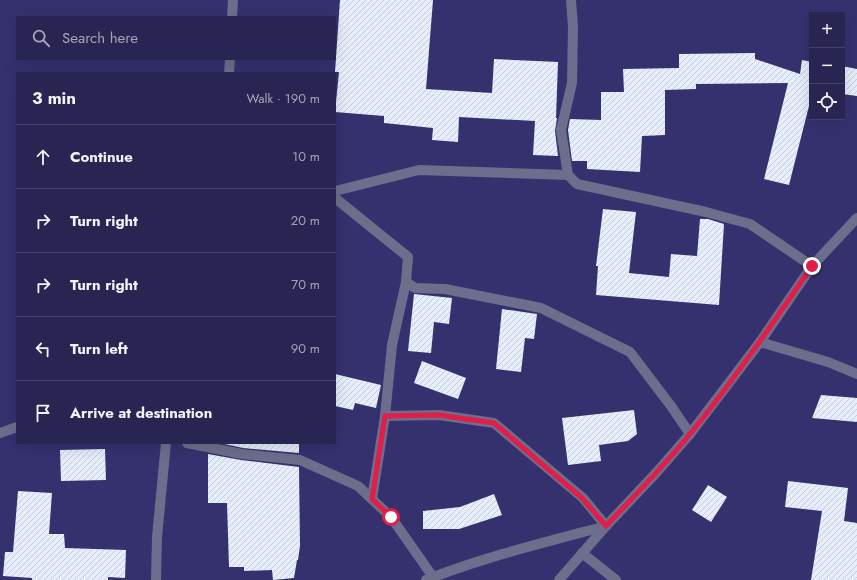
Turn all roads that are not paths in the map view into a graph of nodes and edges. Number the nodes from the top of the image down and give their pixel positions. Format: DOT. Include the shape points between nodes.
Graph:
graph roads {
  1 [pos="233,0"];
  2 [pos="572,0"];
  3 [pos="232,16"];
  4 [pos="230,60"];
  5 [pos="229,72"];
  6 [pos="568,175"];
  7 [pos="336,191"];
  8 [pos="336,199"];
  9 [pos="857,218"];
  10 [pos="812,266"];
  11 [pos="406,282"];
  12 [pos="760,342"];
  13 [pos="857,374"];
  14 [pos="385,416"];
  15 [pos="16,427"];
  16 [pos="0,433"];
  17 [pos="690,434"];
  18 [pos="166,444"];
  19 [pos="192,444"];
  20 [pos="372,499"];
  21 [pos="606,526"];
  22 [pos="582,553"];
  23 [pos="430,579"];
  24 [pos="156,580"];
  25 [pos="559,580"];
  26 [pos="616,580"];
  1 -- 3 [label="street"];
  2 -- 6 [label="street" via="572,83 561,130"];
  4 -- 5 [label="street"];
  6 -- 7 [label="street" via="419,170"];
  6 -- 10 [label="street" via="577,184 750,224"];
  8 -- 11 [label="street" via="408,257"];
  9 -- 10 [label="street"];
  10 -- 12 [label="street"];
  11 -- 14 [label="street" via="392,345"];
  11 -- 17 [label="street" via="415,288 445,289 541,308 630,352"];
  12 -- 13 [label="street" via="828,362"];
  12 -- 17 [label="street"];
  14 -- 20 [label="street"];
  14 -- 21 [label="street" via="439,415 494,423 582,498"];
  15 -- 16 [label="street"];
  17 -- 21 [label="street"];
  18 -- 24 [label="street" via="157,537"];
  19 -- 20 [label="street" via="242,454 300,460 358,486"];
  20 -- 23 [label="street" via="391,517"];
  21 -- 22 [label="street"];
  21 -- 23 [label="street" via="495,556"];
  22 -- 25 [label="street"];
  22 -- 26 [label="street"];
}
